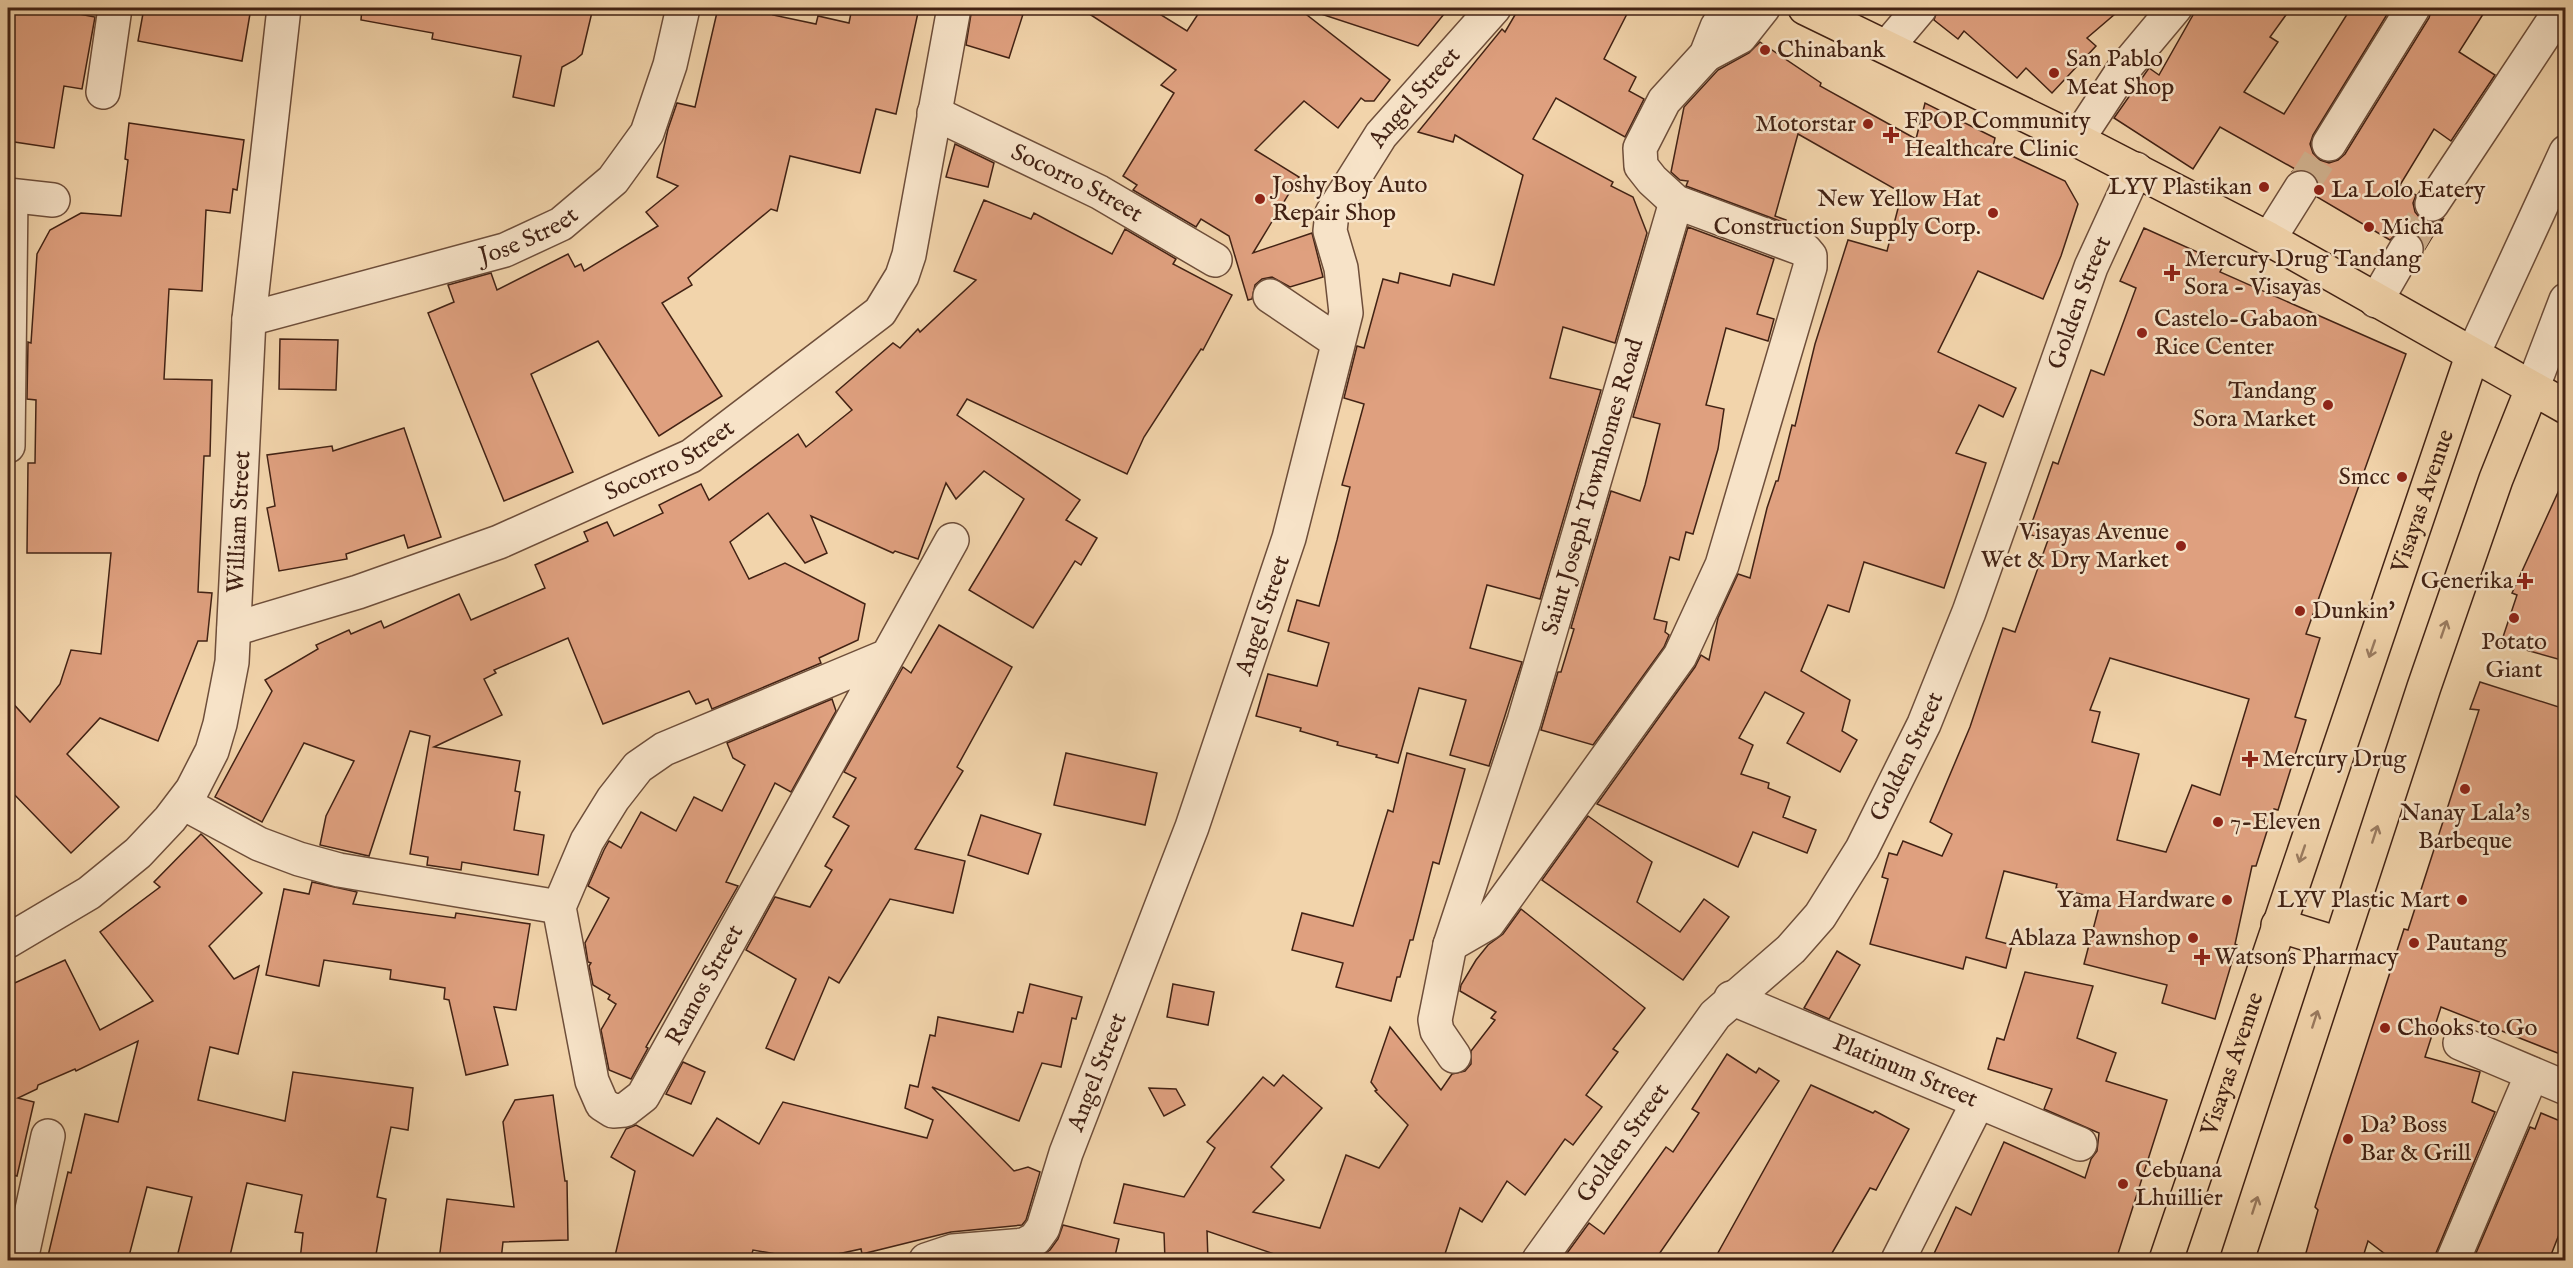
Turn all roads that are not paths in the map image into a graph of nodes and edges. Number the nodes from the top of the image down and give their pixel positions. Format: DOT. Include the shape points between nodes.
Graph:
graph roads {
  1 [pos="115,8"];
  2 [pos="284,8"];
  3 [pos="683,8"];
  4 [pos="954,8"];
  5 [pos="1494,8"];
  6 [pos="1730,8"];
  7 [pos="1763,8"];
  8 [pos="1804,8"];
  9 [pos="1920,8"];
  10 [pos="2175,8"];
  11 [pos="2413,8"];
  12 [pos="2562,8"];
  13 [pos="1887,47"];
  14 [pos="1706,55"];
  15 [pos="103,92"];
  16 [pos="934,113"];
  17 [pos="2077,140"];
  18 [pos="2329,144"];
  19 [pos="2565,152"];
  20 [pos="2136,170"];
  21 [pos="2301,188"];
  22 [pos="9,196"];
  23 [pos="53,200"];
  24 [pos="1676,202"];
  25 [pos="2432,204"];
  26 [pos="2269,239"];
  27 [pos="2406,249"];
  28 [pos="1215,260"];
  29 [pos="1270,296"];
  30 [pos="2565,300"];
  31 [pos="2376,301"];
  32 [pos="249,319"];
  33 [pos="1338,342"];
  34 [pos="2472,356"];
  35 [pos="2532,389"];
  36 [pos="2565,407"];
  37 [pos="8,446"];
  38 [pos="952,540"];
  39 [pos="234,629"];
  40 [pos="887,656"];
  41 [pos="183,803"];
  42 [pos="559,907"];
  43 [pos="2278,926"];
  44 [pos="8,941"];
  45 [pos="2339,944"];
  46 [pos="1450,945"];
  47 [pos="1731,999"];
  48 [pos="2460,1043"];
  49 [pos="1454,1056"];
  50 [pos="2532,1074"];
  51 [pos="2565,1088"];
  52 [pos="1978,1102"];
  53 [pos="48,1136"];
  54 [pos="2080,1144"];
  55 [pos="944,1257"];
  56 [pos="21,1260"];
  57 [pos="1539,1260"];
  58 [pos="1898,1260"];
  59 [pos="2166,1260"];
  60 [pos="2237,1260"];
  61 [pos="2452,1260"];
  1 -- 15 [label="street"];
  2 -- 32 [label="street, William Street"];
  3 -- 32 [label="street, Jose Street" via="670,65 647,133 613,180 561,224 505,250"];
  4 -- 16 [label="street, Socorro Street"];
  5 -- 33 [label="street, Angel Street" via="1381,135 1332,213 1330,231 1341,268 1346,313"];
  6 -- 14 [label="street"];
  7 -- 14 [label="street" via="1740,37"];
  8 -- 13 [label="main road"];
  9 -- 13 [label="street"];
  10 -- 17 [label="street" via="2123,70"];
  11 -- 18 [label="street"];
  12 -- 25 [label="street"];
  13 -- 17 [label="main road"];
  14 -- 24 [label="street" via="1664,101 1640,148 1641,166"];
  16 -- 28 [label="street, Socorro Street" via="1099,192"];
  16 -- 39 [label="street, Socorro Street" via="909,255 902,276 879,312 691,456 499,542 357,592"];
  17 -- 20 [label="main road"];
  19 -- 34 [label="street"];
  20 -- 26 [label="main road"];
  20 -- 47 [label="street, Golden Street" via="2091,267 1969,612 1924,724 1862,849 1820,916 1791,949"];
  21 -- 26 [label="street"];
  22 -- 23 [label="street"];
  22 -- 37 [label="street"];
  24 -- 46 [label="street, Saint Joseph Townhomes Road" via="1524,721"];
  24 -- 46 [label="street" via="1805,250 1810,256 1810,267 1722,565 1680,656 1488,923"];
  26 -- 31 [label="main road"];
  27 -- 31 [label="street"];
  29 -- 33 [label="street"];
  30 -- 35 [label="street"];
  31 -- 34 [label="main road"];
  32 -- 39 [label="street, William Street"];
  33 -- 55 [label="street, Angel Street" via="1289,538 1192,827 1066,1153 1043,1228 1024,1245"];
  34 -- 35 [label="main road"];
  34 -- 43 [label="main road, Visayas Avenue, one-way"];
  35 -- 36 [label="main road"];
  45 -- 35 [label="main road, one-way" via="2496,479"];
  38 -- 40 [label="street, Ramos Street"];
  39 -- 41 [label="street, William Street" via="220,724 203,770"];
  40 -- 42 [label="street" via="664,749 638,766 588,841"];
  40 -- 42 [label="street, Ramos Street" via="643,1096 625,1110 613,1111 602,1104 592,1081"];
  41 -- 42 [label="street" via="259,844 299,859 339,870"];
  41 -- 44 [label="street, William Street" via="116,873"];
  43 -- 45 [label="main road"];
  43 -- 59 [label="main road, Visayas Avenue"];
  60 -- 45 [label="main road, one-way"];
  46 -- 49 [label="street, Saint Joseph Townhomes Road" via="1435,1020 1437,1031"];
  47 -- 52 [label="street, Platinum Street"];
  47 -- 57 [label="street, Golden Street" via="1714,1015"];
  48 -- 50 [label="street"];
  50 -- 51 [label="street"];
  50 -- 61 [label="street"];
  52 -- 54 [label="street, Platinum Street"];
  52 -- 58 [label="street"];
  53 -- 56 [label="street"];
}
